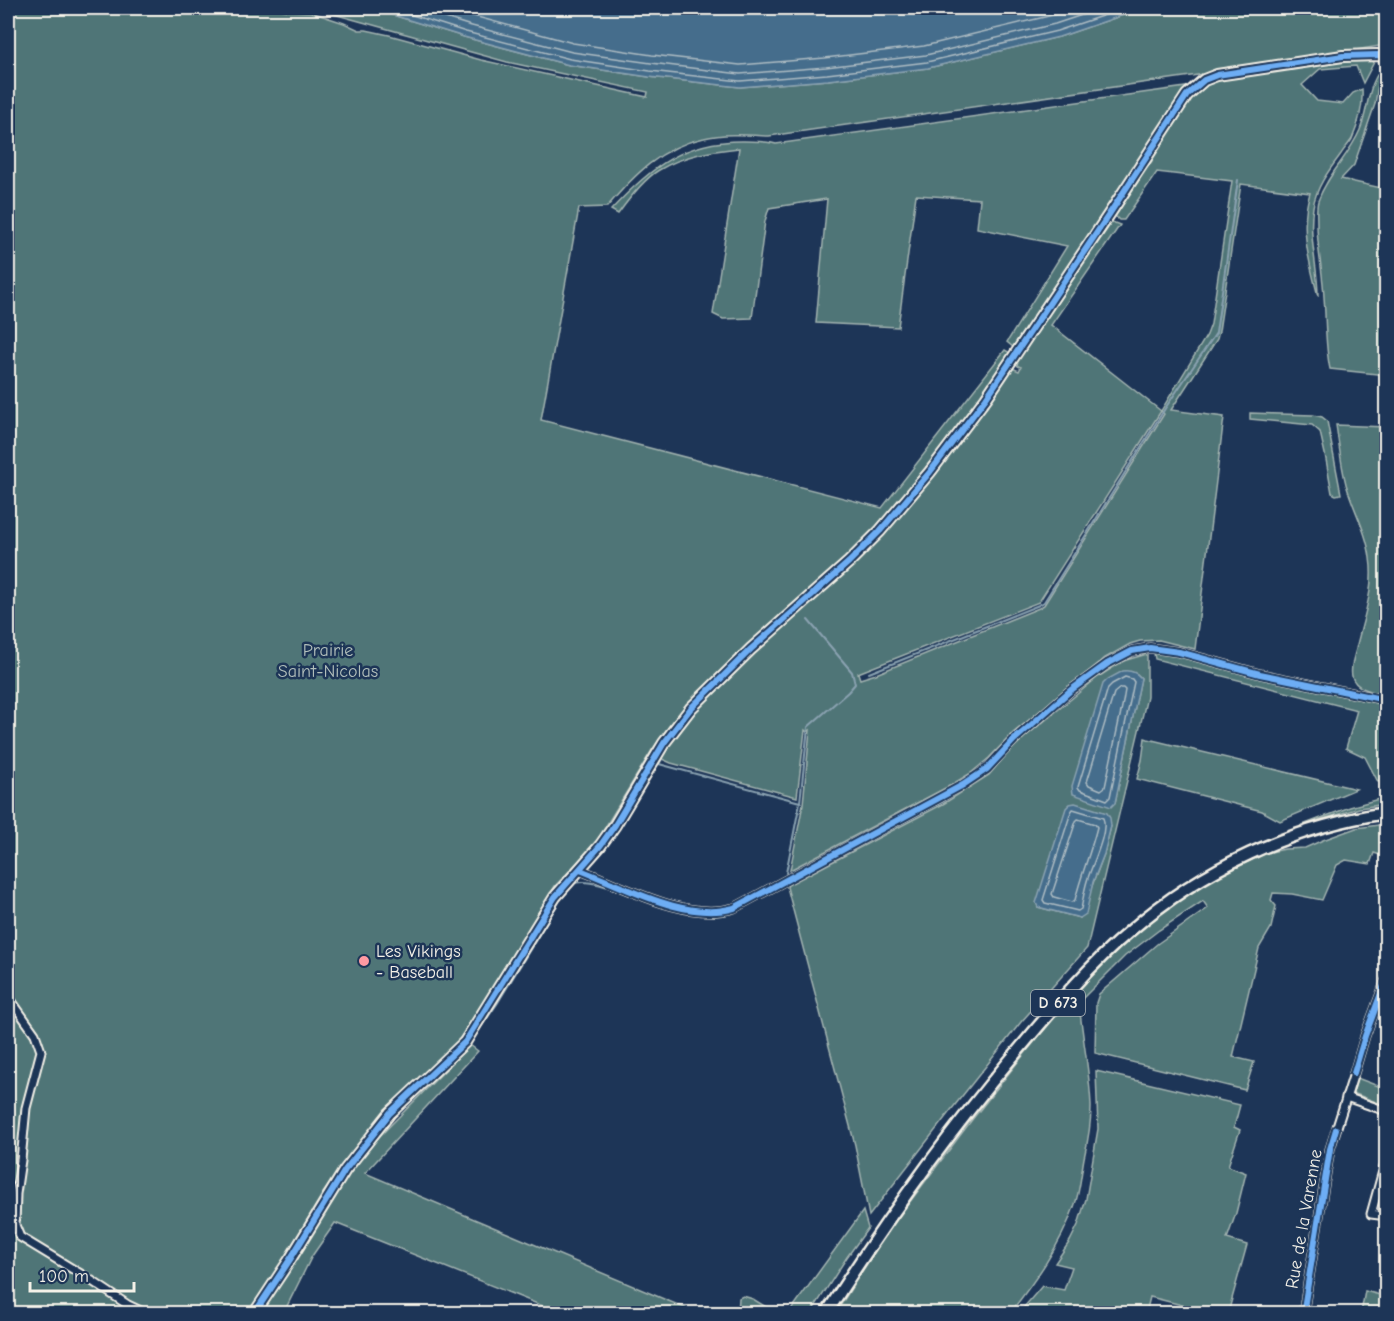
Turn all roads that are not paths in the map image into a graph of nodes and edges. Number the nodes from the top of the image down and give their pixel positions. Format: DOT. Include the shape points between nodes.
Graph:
graph roads {
  1 [pos="1386,57"];
  2 [pos="1386,700"];
  3 [pos="1386,813"];
  4 [pos="580,870"];
  5 [pos="1386,980"];
  6 [pos="8,996"];
  7 [pos="1346,1097"];
  8 [pos="1386,1111"];
  9 [pos="1386,1160"];
  10 [pos="1378,1215"];
  11 [pos="147,1314"];
  12 [pos="254,1314"];
  13 [pos="826,1314"];
  14 [pos="1303,1314"];
  1 -- 4 [label="street" via="1342,56 1217,75 1188,94 986,398 930,472 849,562 691,708 664,743 610,832"];
  2 -- 4 [label="street" via="1260,674 1179,652 1150,648 1132,651 1071,690 987,769 963,785 734,908 709,912 656,901"];
  3 -- 13 [label="main road, D 673" via="1319,828 1264,847 1197,882 1131,930 1057,1005 975,1102 895,1209"];
  4 -- 12 [label="street" via="555,897 465,1042 390,1113 345,1170"];
  5 -- 7 [label="street, Rue de la Varenne"];
  6 -- 11 [label="street" via="35,1034 41,1051 27,1107 16,1194 15,1225 20,1237"];
  7 -- 8 [label="street"];
  7 -- 14 [label="street, Rue de la Varenne" via="1330,1149"];
  9 -- 10 [label="street" via="1371,1214"];
}
